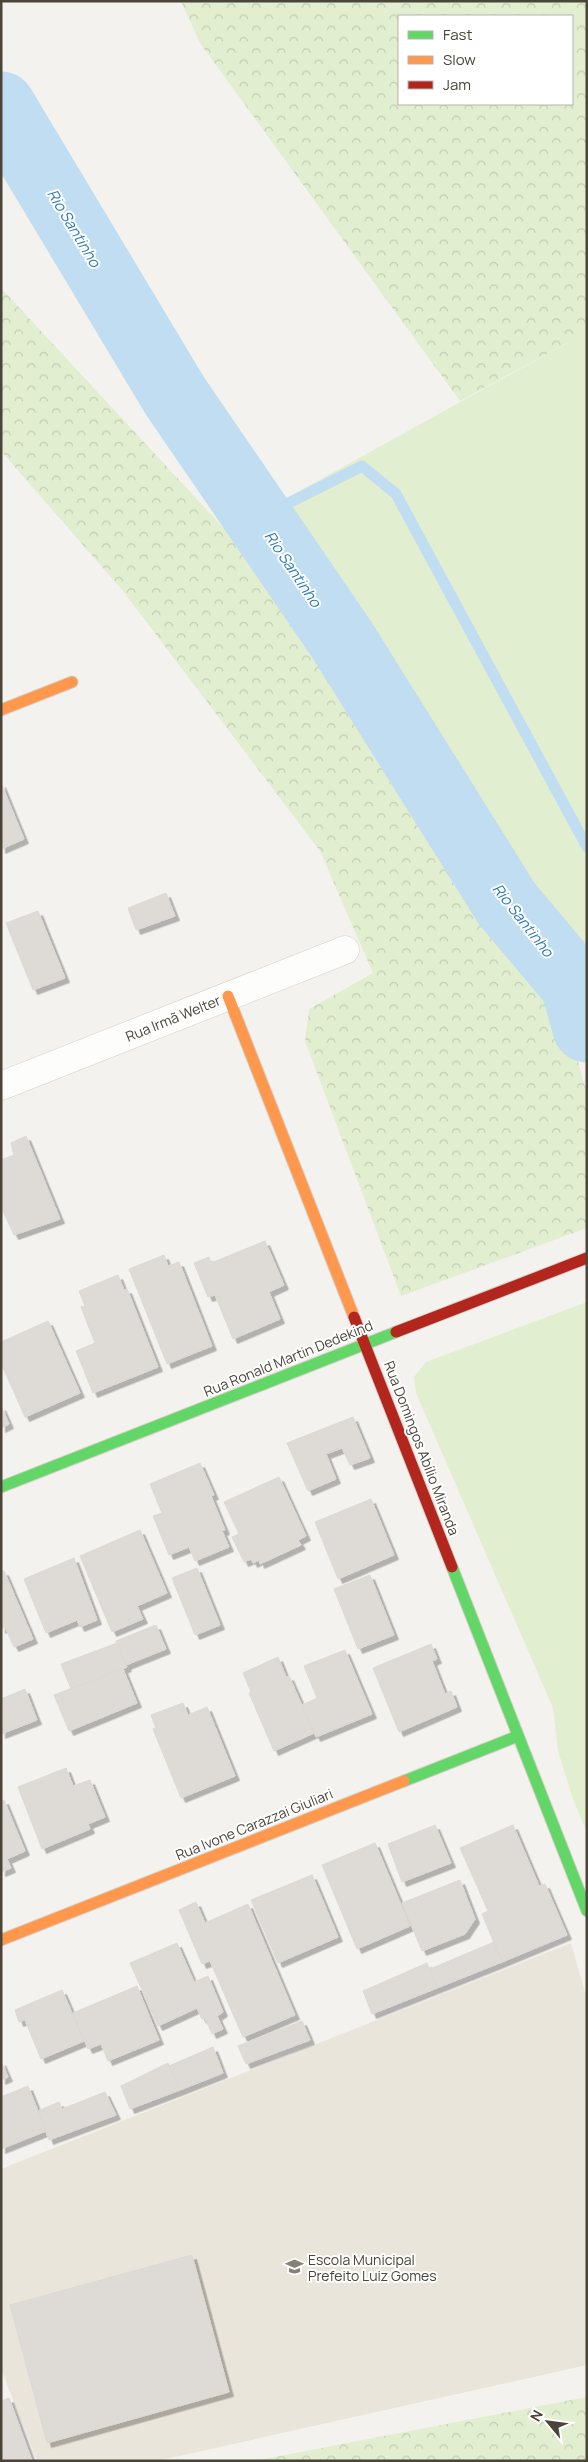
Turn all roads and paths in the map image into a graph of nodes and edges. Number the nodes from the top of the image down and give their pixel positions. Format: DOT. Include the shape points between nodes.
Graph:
graph roads {
  1 [pos="72,682"];
  2 [pos="1,710"];
  3 [pos="345,950"];
  4 [pos="228,996"];
  5 [pos="1,1086"];
  6 [pos="587,1258"];
  7 [pos="365,1344"];
  8 [pos="1,1487"];
  9 [pos="518,1736"];
  10 [pos="587,1911"];
  11 [pos="1,1940"];
  1 -- 2 [label="street"];
  3 -- 4 [label="street, Rua Irmã Welter"];
  4 -- 5 [label="street, Rua Irmã Welter"];
  4 -- 7 [label="street, Rua Domingos Abílio Miranda"];
  6 -- 7 [label="street, Rua Ronald Martin Dedekind"];
  7 -- 8 [label="street, Rua Ronald Martin Dedekind"];
  7 -- 9 [label="street, Rua Domingos Abílio Miranda"];
  9 -- 10 [label="street, Rua Domingos Abílio Miranda"];
  9 -- 11 [label="street, Rua Ivone Carazzai Giuliari"];
}
